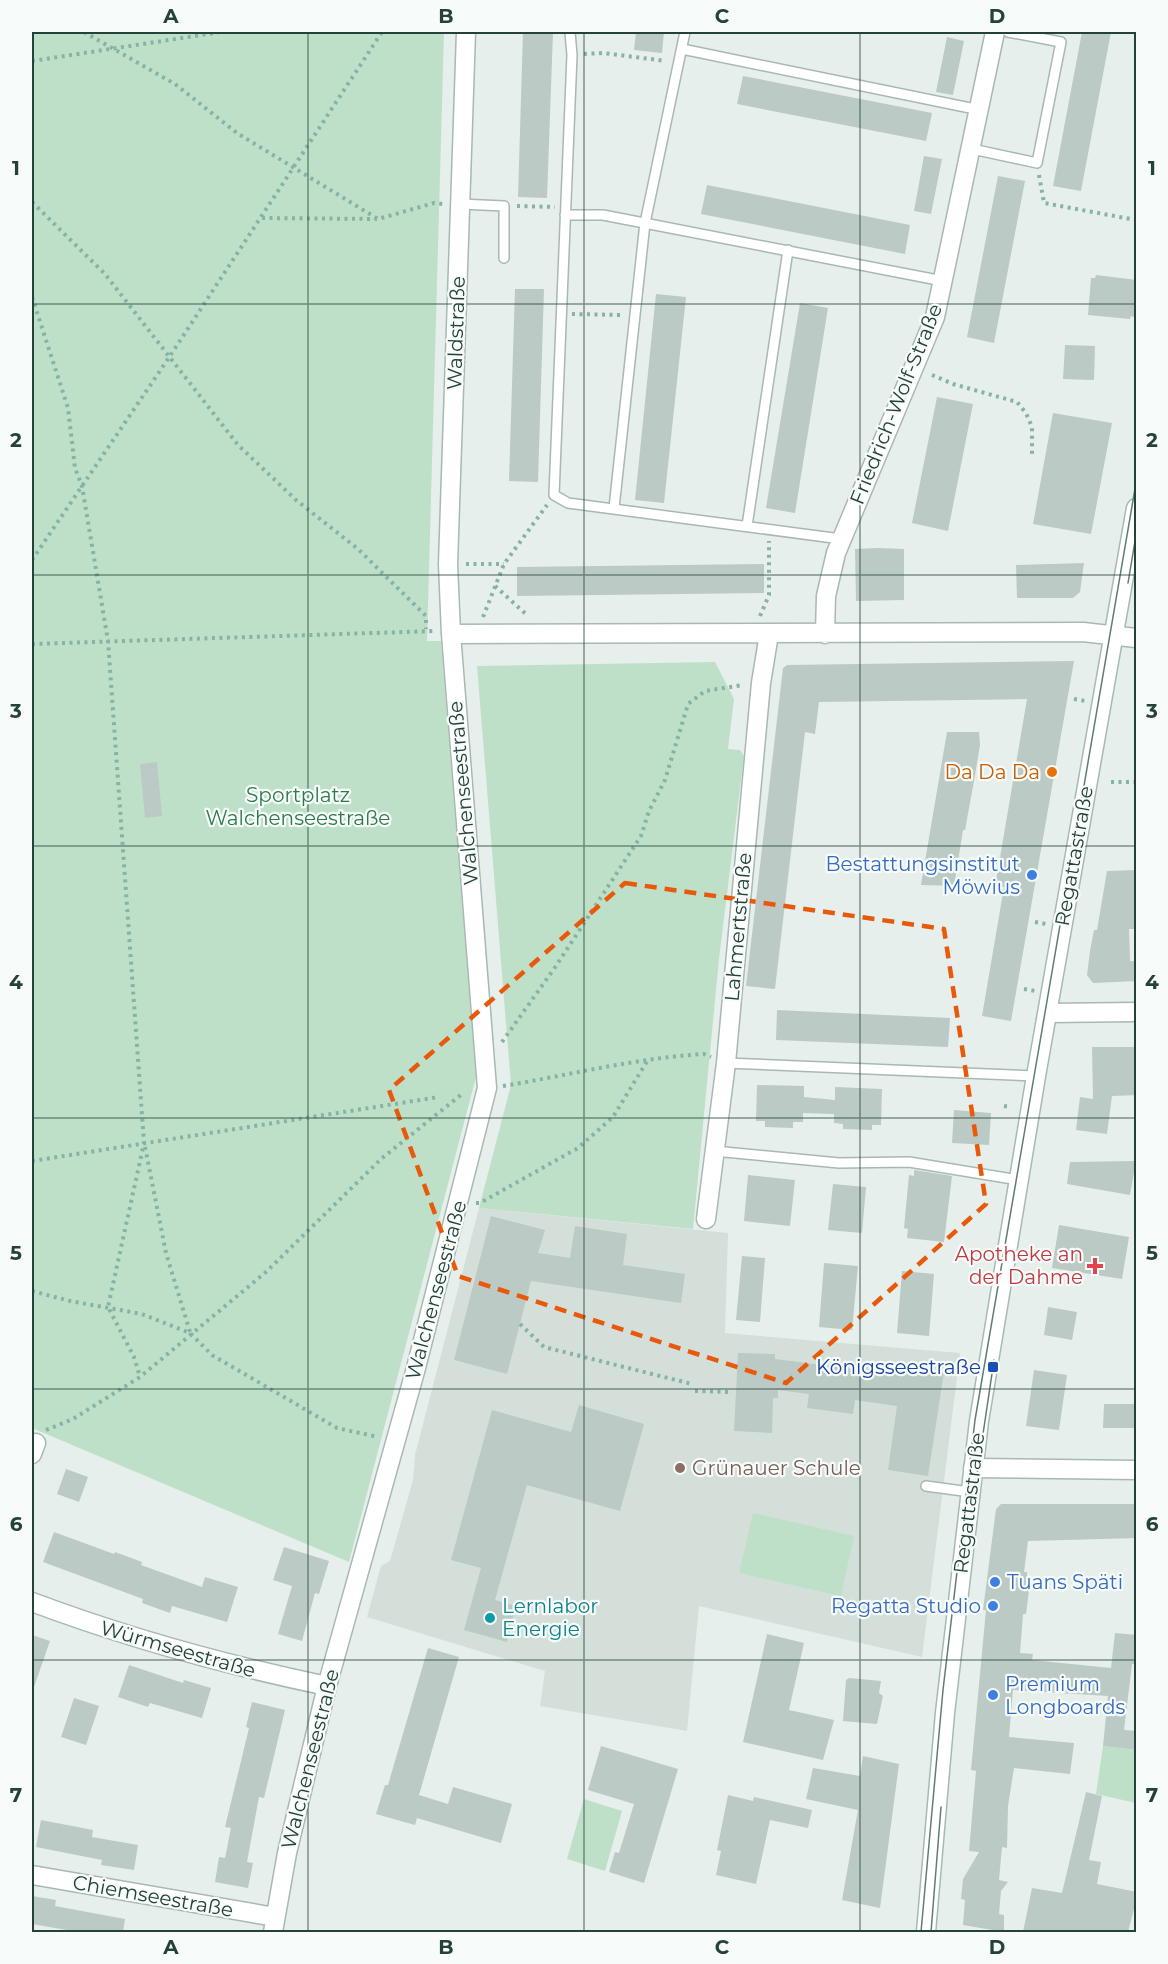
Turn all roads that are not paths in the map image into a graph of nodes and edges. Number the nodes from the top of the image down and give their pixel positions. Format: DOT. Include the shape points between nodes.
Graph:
graph roads {
  1 [pos="466,32"];
  2 [pos="570,32"];
  3 [pos="685,32"];
  4 [pos="995,32"];
  5 [pos="1008,32"];
  6 [pos="682,49"];
  7 [pos="980,110"];
  8 [pos="972,149"];
  9 [pos="460,204"];
  10 [pos="565,211"];
  11 [pos="645,223"];
  12 [pos="788,250"];
  13 [pos="504,258"];
  14 [pos="943,281"];
  15 [pos="614,508"];
  16 [pos="1137,508"];
  17 [pos="747,526"];
  18 [pos="841,539"];
  19 [pos="451,634"];
  20 [pos="764,634"];
  21 [pos="825,634"];
  22 [pos="1113,636"];
  23 [pos="1137,638"];
  24 [pos="1047,1012"];
  25 [pos="1137,1012"];
  26 [pos="726,1063"];
  27 [pos="1036,1076"];
  28 [pos="714,1151"];
  29 [pos="1019,1180"];
  30 [pos="706,1219"];
  31 [pos="973,1468"];
  32 [pos="1137,1470"];
  33 [pos="926,1486"];
  34 [pos="970,1492"];
  35 [pos="32,1602"];
  36 [pos="327,1686"];
  37 [pos="32,1875"];
  38 [pos="274,1924"];
  39 [pos="926,1932"];
  1 -- 9 [label="street, Waldstraße"];
  2 -- 10 [label="lane"];
  3 -- 6 [label="lane"];
  4 -- 7 [label="street, Friedrich-Wolf-Straße"];
  5 -- 8 [label="lane" via="1061,42 1037,163"];
  6 -- 7 [label="lane"];
  6 -- 11 [label="lane"];
  7 -- 8 [label="street, Friedrich-Wolf-Straße"];
  8 -- 14 [label="street, Friedrich-Wolf-Straße"];
  9 -- 13 [label="lane" via="504,206"];
  9 -- 19 [label="street, Waldstraße" via="448,564"];
  10 -- 11 [label="lane"];
  10 -- 15 [label="lane" via="554,495 568,502"];
  11 -- 12 [label="lane"];
  11 -- 15 [label="lane"];
  12 -- 14 [label="lane"];
  12 -- 17 [label="lane"];
  14 -- 18 [label="street, Friedrich-Wolf-Straße" via="935,317"];
  15 -- 17 [label="lane"];
  16 -- 22 [label="street, Regattastraße"];
  17 -- 18 [label="lane"];
  18 -- 21 [label="street, Friedrich-Wolf-Straße" via="826,596"];
  19 -- 20 [label="street"];
  19 -- 36 [label="street, Walchenseestraße" via="487,1088"];
  20 -- 21 [label="street"];
  20 -- 26 [label="street, Lahmertstraße"];
  21 -- 22 [label="street" via="1083,632"];
  22 -- 23 [label="street"];
  22 -- 24 [label="street, Regattastraße"];
  24 -- 25 [label="street"];
  24 -- 27 [label="street, Regattastraße"];
  26 -- 27 [label="lane"];
  26 -- 28 [label="street, Lahmertstraße"];
  27 -- 29 [label="street, Regattastraße"];
  28 -- 29 [label="lane" via="839,1163 909,1162"];
  28 -- 30 [label="street, Lahmertstraße"];
  29 -- 31 [label="street, Regattastraße"];
  31 -- 32 [label="street"];
  31 -- 34 [label="street, Regattastraße"];
  33 -- 34 [label="lane"];
  34 -- 39 [label="street, Regattastraße"];
  35 -- 36 [label="street, Würmseestraße" via="166,1648"];
  36 -- 38 [label="street, Walchenseestraße"];
  37 -- 38 [label="street, Chiemseestraße"];
}
